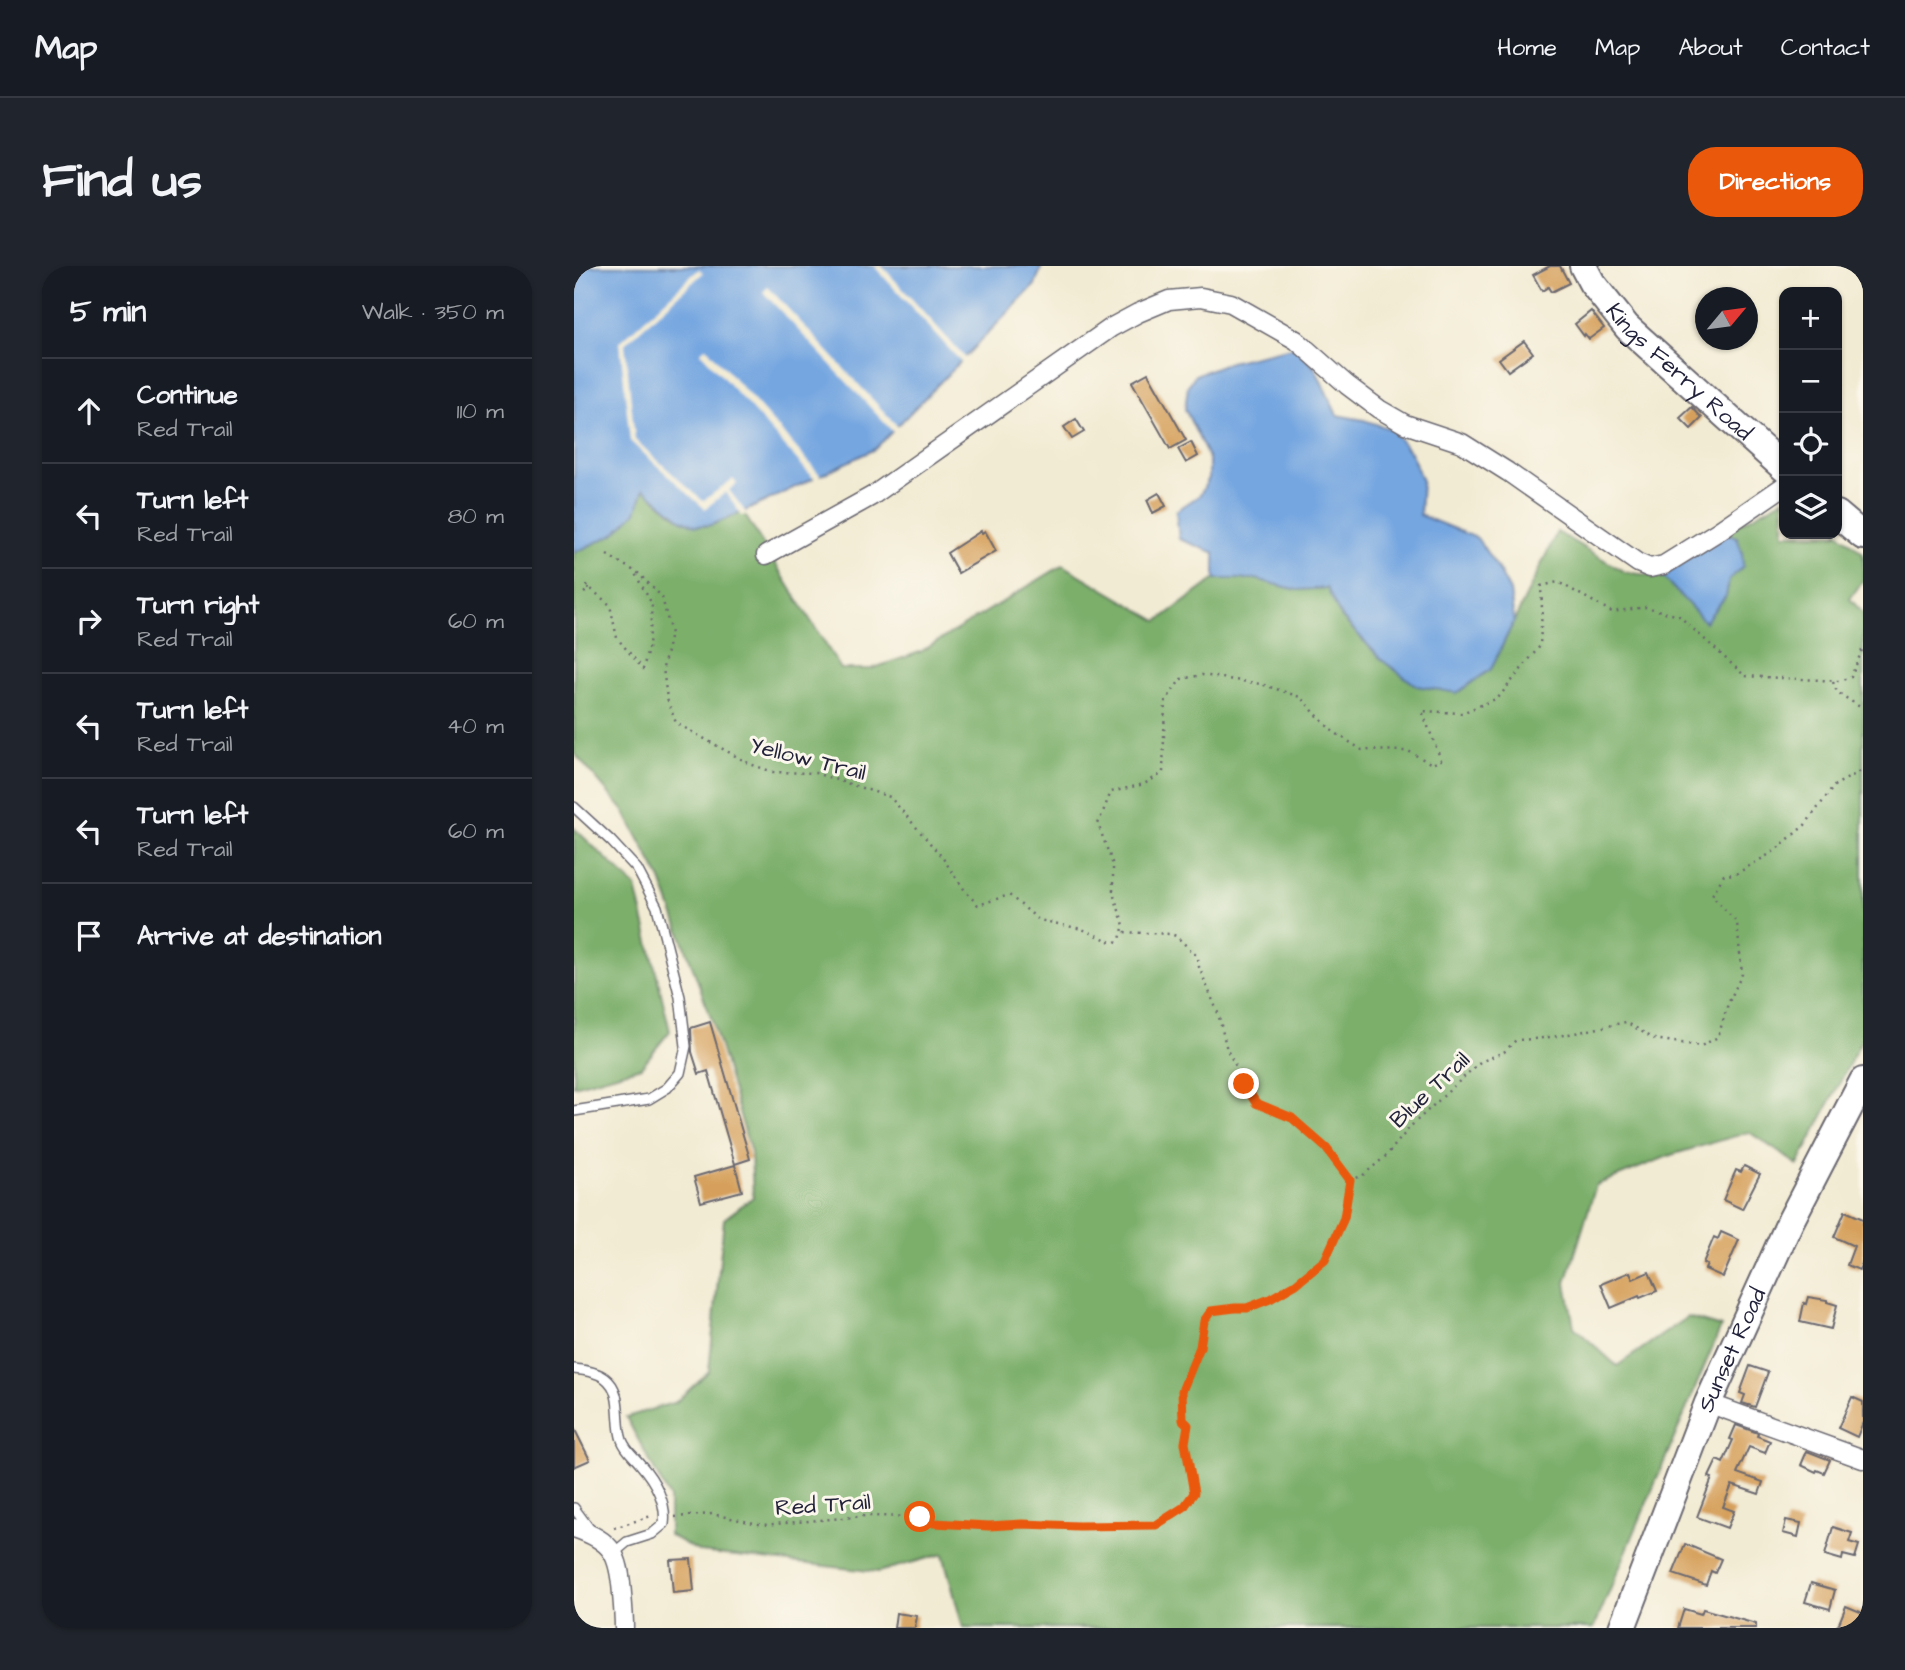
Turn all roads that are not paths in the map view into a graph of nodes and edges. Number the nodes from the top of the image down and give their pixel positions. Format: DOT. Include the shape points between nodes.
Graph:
graph roads {
  1 [pos="1583,266"];
  2 [pos="1779,464"];
  3 [pos="1779,489"];
  4 [pos="1842,518"];
  5 [pos="1863,536"];
  6 [pos="766,555"];
  7 [pos="574,807"];
  8 [pos="1863,1081"];
  9 [pos="574,1111"];
  10 [pos="574,1368"];
  11 [pos="1708,1402"];
  12 [pos="1863,1459"];
  13 [pos="574,1508"];
  14 [pos="574,1528"];
  15 [pos="594,1535"];
  16 [pos="614,1553"];
  17 [pos="624,1628"];
  18 [pos="1622,1628"];
  1 -- 2 [label="street, Kings Ferry Road" via="1627,327"];
  3 -- 6 [label="street" via="1664,565 1650,568 1462,443 1405,424 1379,409 1296,340 1231,303 1201,297 1169,300 1112,327 872,496"];
  4 -- 5 [label="street"];
  7 -- 9 [label="lane" via="637,869 657,907 680,997 686,1046 681,1073 649,1099"];
  8 -- 11 [label="street, Sunset Road" via="1790,1222"];
  10 -- 16 [label="lane" via="606,1378 616,1393 620,1436 653,1481 665,1511 664,1524 652,1534 627,1542"];
  11 -- 12 [label="street"];
  11 -- 18 [label="street, Sunset Road"];
  13 -- 15 [label="lane"];
  14 -- 15 [label="street"];
  15 -- 16 [label="street"];
  16 -- 17 [label="street" via="620,1569"];
}
